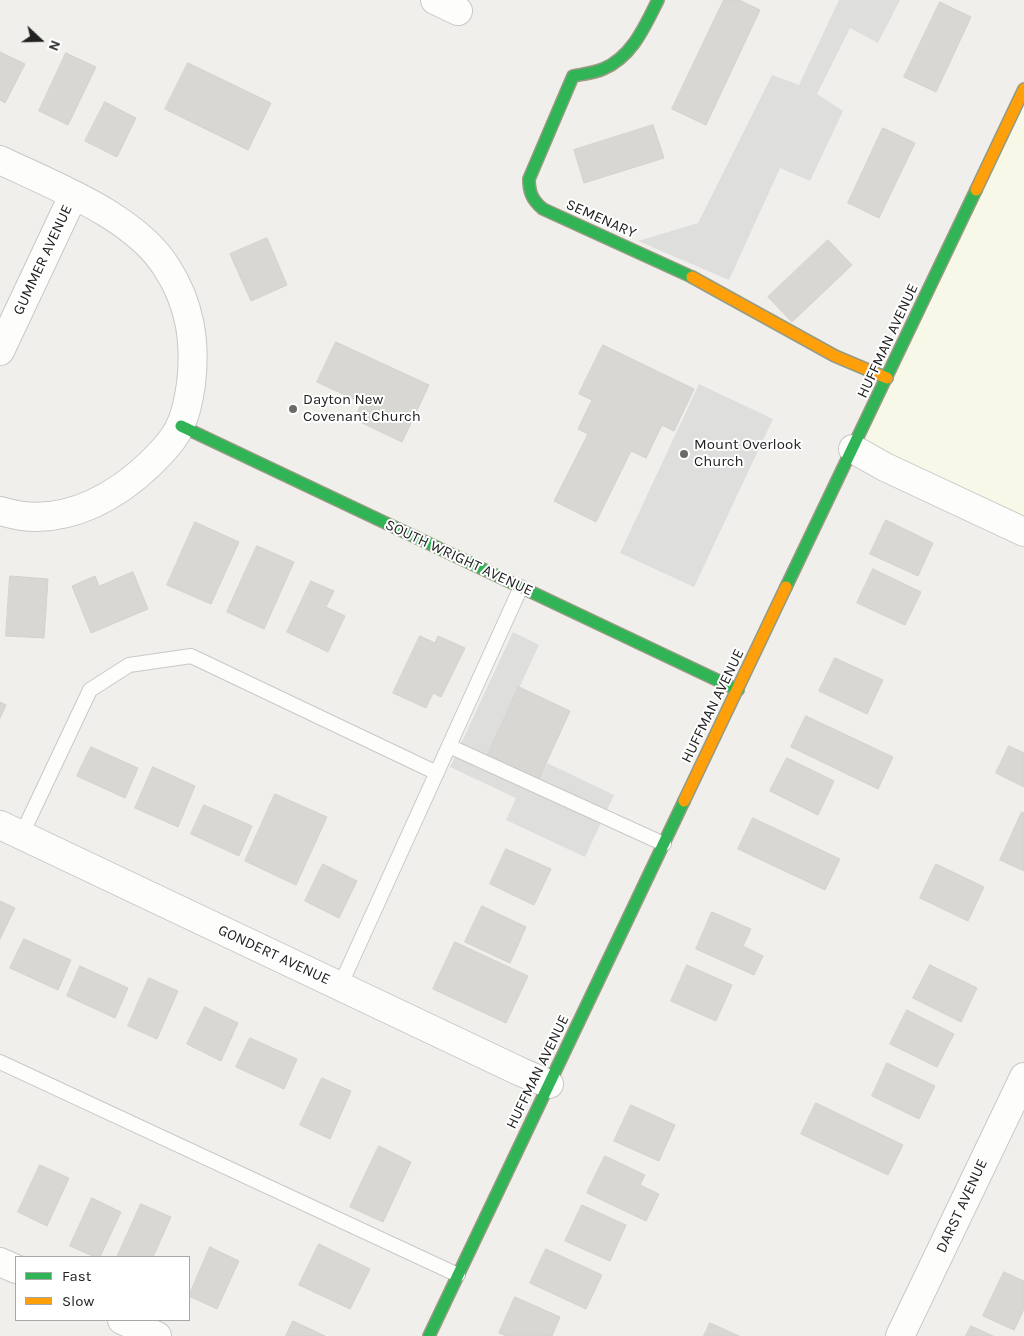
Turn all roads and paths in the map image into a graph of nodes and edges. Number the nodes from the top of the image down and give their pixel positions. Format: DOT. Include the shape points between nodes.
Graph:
graph roads {
  1 [pos="658,0"];
  2 [pos="1024,89"];
  3 [pos="0,160"];
  4 [pos="73,196"];
  5 [pos="0,350"];
  6 [pos="887,378"];
  7 [pos="181,426"];
  8 [pos="853,449"];
  9 [pos="0,511"];
  10 [pos="1024,532"];
  11 [pos="521,587"];
  12 [pos="738,690"];
  13 [pos="449,746"];
  14 [pos="437,773"];
  15 [pos="11,830"];
  16 [pos="664,844"];
  17 [pos="340,986"];
  18 [pos="0,1062"];
  19 [pos="1024,1077"];
  20 [pos="549,1084"];
  21 [pos="0,1262"];
  22 [pos="15,1269"];
  23 [pos="458,1276"];
  24 [pos="124,1321"];
  25 [pos="157,1336"];
  26 [pos="429,1336"];
  27 [pos="900,1336"];
  1 -- 6 [label="street, SEMENARY" via="640,38 625,55 606,68 573,76 529,179 529,193 543,209 691,276 836,356"];
  2 -- 6 [label="street, HUFFMAN AVENUE"];
  3 -- 4 [label="street"];
  4 -- 5 [label="street, GUMMER AVENUE"];
  4 -- 7 [label="street" via="119,220 145,241 166,266 183,297 192,331 194,363"];
  6 -- 8 [label="street, HUFFMAN AVENUE"];
  7 -- 9 [label="street" via="162,452 136,477 103,500 77,511 43,516"];
  7 -- 11 [label="street, SOUTH WRIGHT AVENUE"];
  8 -- 10 [label="street"];
  8 -- 12 [label="street, HUFFMAN AVENUE"];
  11 -- 12 [label="street, SOUTH WRIGHT AVENUE"];
  11 -- 13 [label="lane"];
  12 -- 16 [label="street, HUFFMAN AVENUE"];
  13 -- 14 [label="lane"];
  13 -- 16 [label="lane"];
  14 -- 15 [label="lane" via="192,656 129,665 90,690"];
  14 -- 17 [label="lane"];
  15 -- 17 [label="street, GONDERT AVENUE"];
  16 -- 20 [label="street, HUFFMAN AVENUE"];
  17 -- 20 [label="street, GONDERT AVENUE"];
  18 -- 23 [label="lane"];
  19 -- 27 [label="street, DARST AVENUE"];
  20 -- 23 [label="street, HUFFMAN AVENUE"];
  21 -- 22 [label="street"];
  23 -- 26 [label="street, HUFFMAN AVENUE"];
  24 -- 25 [label="street"];
}
